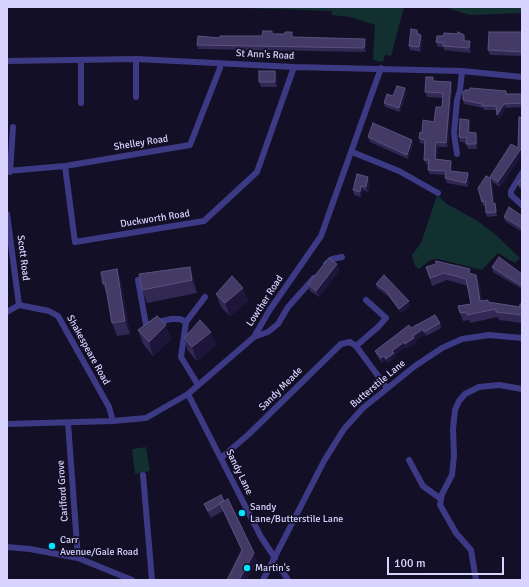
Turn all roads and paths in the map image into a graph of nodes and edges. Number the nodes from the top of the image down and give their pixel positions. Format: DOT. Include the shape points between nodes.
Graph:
graph roads {
  1 [pos="80,60"];
  2 [pos="136,60"];
  3 [pos="7,61"];
  4 [pos="220,63"];
  5 [pos="294,67"];
  6 [pos="381,68"];
  7 [pos="462,71"];
  8 [pos="522,77"];
  9 [pos="136,97"];
  10 [pos="82,103"];
  11 [pos="13,127"];
  12 [pos="352,152"];
  13 [pos="457,154"];
  14 [pos="65,166"];
  15 [pos="8,171"];
  16 [pos="522,173"];
  17 [pos="438,192"];
  18 [pos="522,205"];
  19 [pos="7,214"];
  20 [pos="342,257"];
  21 [pos="138,280"];
  22 [pos="205,297"];
  23 [pos="366,300"];
  24 [pos="19,305"];
  25 [pos="7,312"];
  26 [pos="186,322"];
  27 [pos="254,336"];
  28 [pos="522,338"];
  29 [pos="356,346"];
  30 [pos="198,385"];
  31 [pos="387,388"];
  32 [pos="522,389"];
  33 [pos="188,394"];
  34 [pos="113,421"];
  35 [pos="68,423"];
  36 [pos="7,424"];
  37 [pos="221,458"];
  38 [pos="409,460"];
  39 [pos="143,475"];
  40 [pos="441,499"];
  41 [pos="7,547"];
  42 [pos="78,558"];
  43 [pos="275,558"];
  44 [pos="272,564"];
  45 [pos="132,580"];
  46 [pos="152,580"];
  47 [pos="263,580"];
  48 [pos="288,580"];
  49 [pos="476,580"];
  1 -- 2 [label="street, St Ann's Road"];
  1 -- 3 [label="street, St Ann's Road"];
  1 -- 10 [label="street"];
  2 -- 4 [label="street, St Ann's Road"];
  2 -- 9 [label="street"];
  4 -- 5 [label="street, St Ann's Road"];
  4 -- 14 [label="street, Shelley Road" via="190,145"];
  5 -- 6 [label="street, St Ann's Road"];
  5 -- 14 [label="street, Duckworth Road" via="257,172 204,221 75,242"];
  6 -- 7 [label="street, St Ann's Road"];
  6 -- 12 [label="street, Lowther Road"];
  7 -- 8 [label="street, St Ann's Road"];
  7 -- 13 [label="street" via="454,133"];
  11 -- 15 [label="street"];
  12 -- 17 [label="street" via="393,168"];
  12 -- 27 [label="street, Lowther Road" via="321,236"];
  14 -- 15 [label="street, Shelley Road"];
  16 -- 18 [label="street" via="511,191 511,195"];
  19 -- 24 [label="street, Scott Road"];
  20 -- 27 [label="street" via="332,259 318,272 288,307 278,324 268,332"];
  21 -- 26 [label="street" via="146,325 171,319"];
  22 -- 26 [label="street"];
  23 -- 29 [label="street" via="386,318"];
  24 -- 25 [label="street"];
  24 -- 34 [label="street, Shakespeare Road" via="49,311 58,316 109,407"];
  26 -- 30 [label="street" via="181,357"];
  27 -- 30 [label="street, Lowther Road"];
  28 -- 31 [label="street, Butterstile Lane" via="490,335 462,340 442,348"];
  29 -- 31 [label="street"];
  29 -- 37 [label="street, Sandy Meade" via="346,342 337,347 249,434"];
  30 -- 33 [label="street, Lowther Road"];
  31 -- 43 [label="street, Butterstile Lane" via="363,408 344,429 324,461"];
  32 -- 40 [label="street" via="499,384 479,387 465,394 459,401 455,410 453,429 452,474"];
  33 -- 34 [label="street, Lowther Road" via="146,418"];
  33 -- 37 [label="street, Sandy Lane"];
  34 -- 35 [label="street, Lowther Road"];
  35 -- 36 [label="street, Lowther Road"];
  35 -- 42 [label="street, Carlford Grove"];
  37 -- 43 [label="street, Sandy Lane" via="261,537"];
  38 -- 40 [label="street" via="423,486"];
  39 -- 46 [label="street"];
  40 -- 49 [label="street" via="440,505 456,532 471,550"];
  41 -- 42 [label="street"];
  42 -- 45 [label="street"];
  43 -- 44 [label="street, Butterstile Lane"];
  44 -- 47 [label="street, Butterstile Lane"];
  44 -- 48 [label="street" via="283,572"];
}
